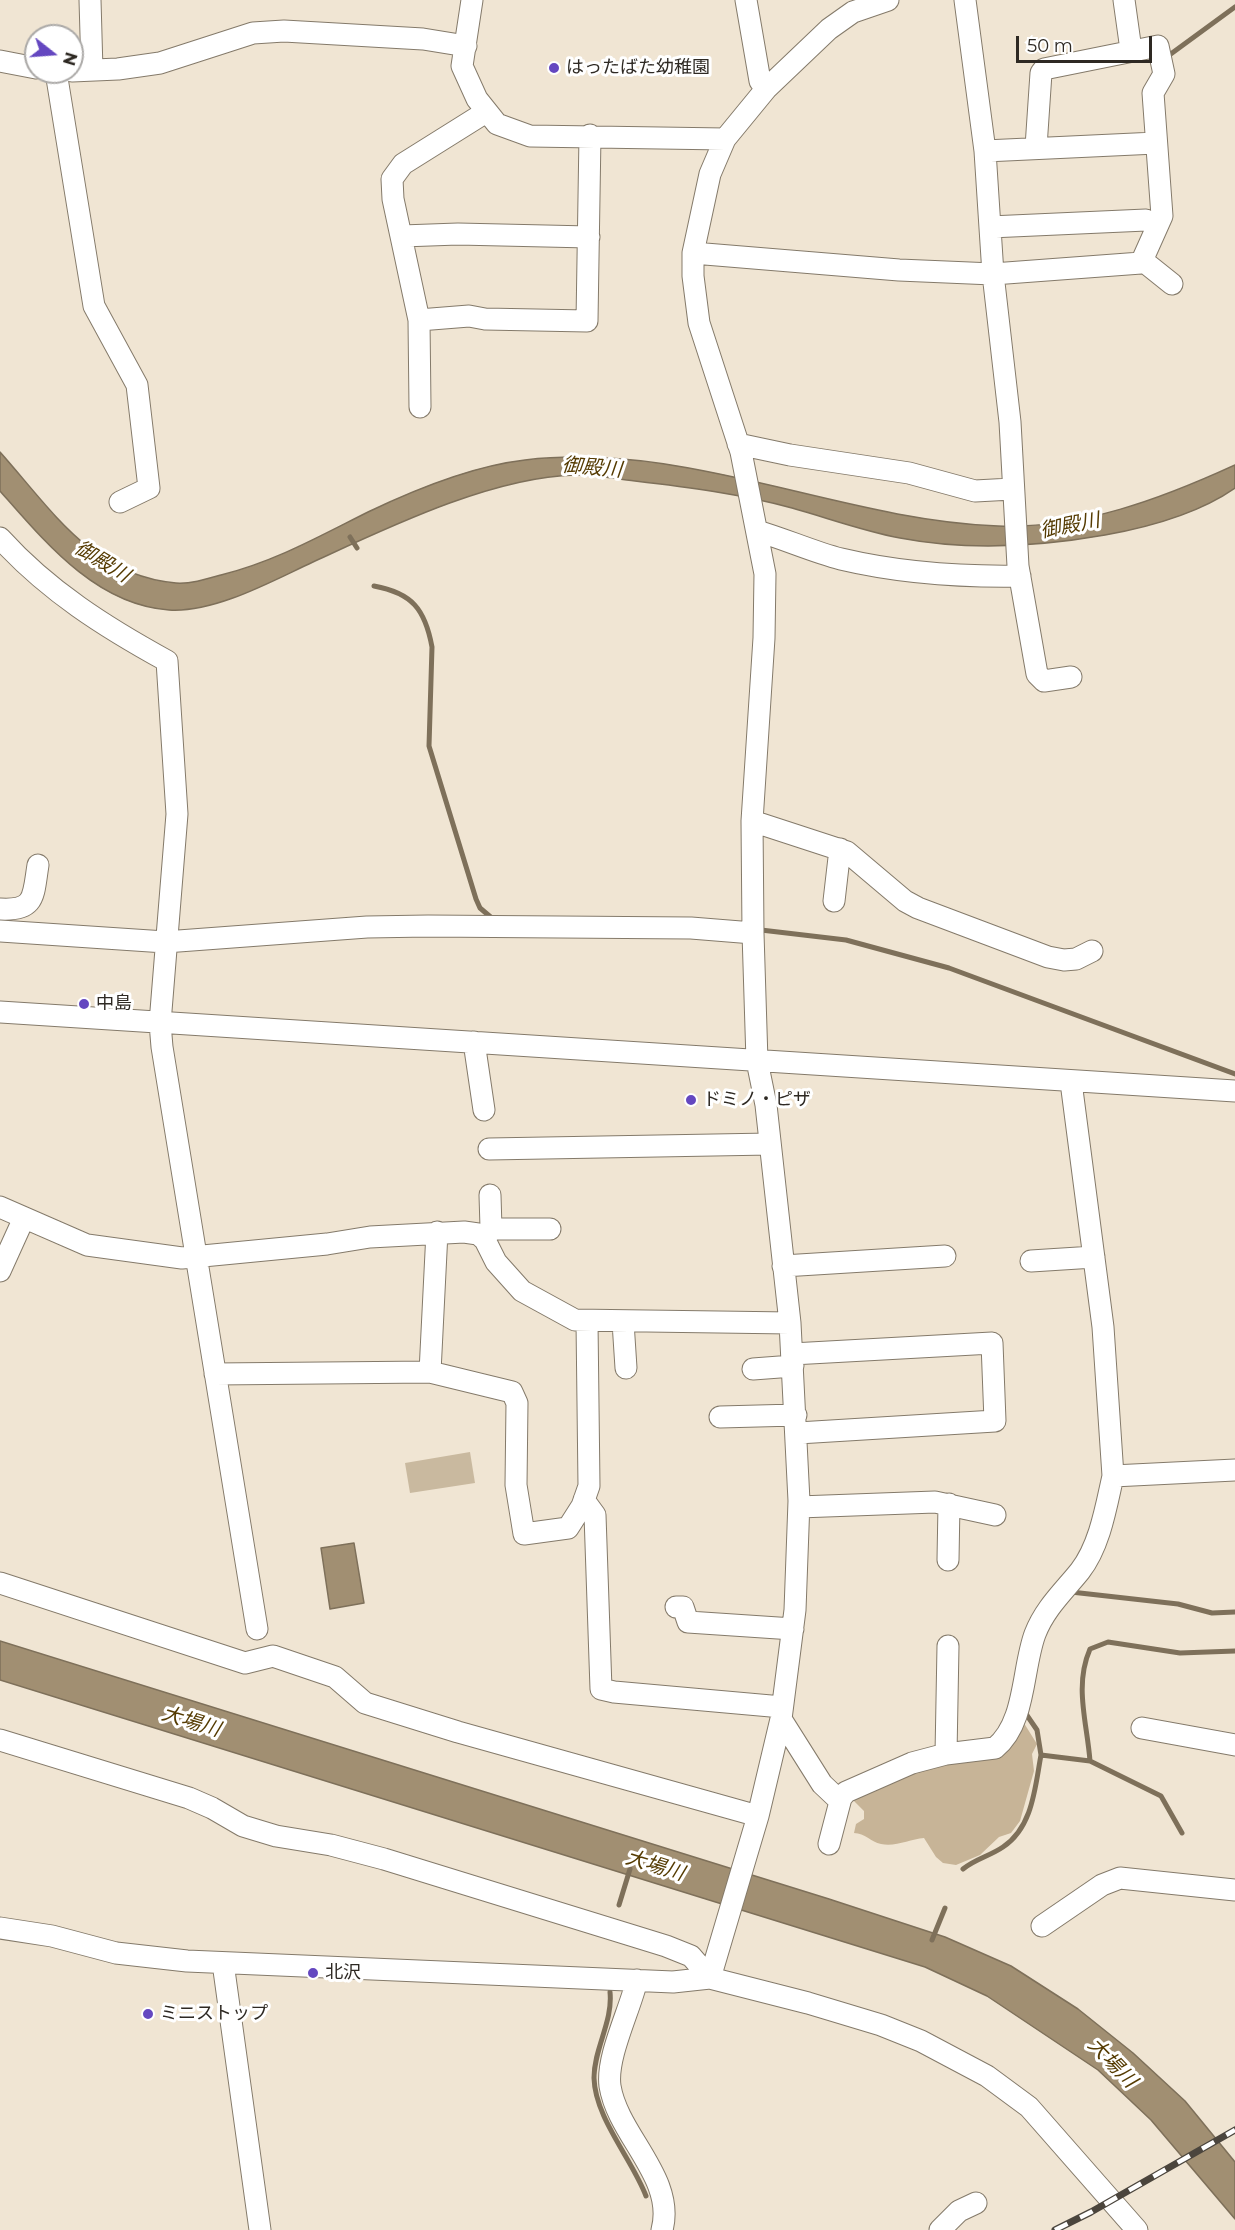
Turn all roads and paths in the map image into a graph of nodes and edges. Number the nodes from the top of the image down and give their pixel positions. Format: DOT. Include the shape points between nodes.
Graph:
graph roads {
  1 [pos="90,0"];
  2 [pos="472,0"];
  3 [pos="746,0"];
  4 [pos="888,0"];
  5 [pos="965,0"];
  6 [pos="1124,0"];
  7 [pos="466,46"];
  8 [pos="1131,50"];
  9 [pos="84,53"];
  10 [pos="0,61"];
  11 [pos="24,66"];
  12 [pos="84,71"];
  13 [pos="58,84"];
  14 [pos="766,89"];
  15 [pos="486,112"];
  16 [pos="590,135"];
  17 [pos="725,139"];
  18 [pos="1156,143"];
  19 [pos="1036,147"];
  20 [pos="985,151"];
  21 [pos="1146,220"];
  22 [pos="990,227"];
  23 [pos="402,236"];
  24 [pos="589,237"];
  25 [pos="693,253"];
  26 [pos="1142,260"];
  27 [pos="993,274"];
  28 [pos="1172,284"];
  29 [pos="419,320"];
  30 [pos="420,406"];
  31 [pos="740,448"];
  32 [pos="1012,493"];
  33 [pos="120,502"];
  34 [pos="755,525"];
  35 [pos="0,538"];
  36 [pos="1019,571"];
  37 [pos="1071,677"];
  38 [pos="752,821"];
  39 [pos="840,849"];
  40 [pos="38,865"];
  41 [pos="834,901"];
  42 [pos="0,909"];
  43 [pos="0,931"];
  44 [pos="753,933"];
  45 [pos="165,942"];
  46 [pos="1092,951"];
  47 [pos="0,1012"];
  48 [pos="160,1023"];
  49 [pos="474,1042"];
  50 [pos="758,1061"];
  51 [pos="1071,1082"];
  52 [pos="1235,1091"];
  53 [pos="484,1110"];
  54 [pos="770,1144"];
  55 [pos="489,1149"];
  56 [pos="490,1195"];
  57 [pos="0,1207"];
  58 [pos="24,1218"];
  59 [pos="550,1229"];
  60 [pos="437,1232"];
  61 [pos="488,1235"];
  62 [pos="945,1256"];
  63 [pos="197,1257"];
  64 [pos="1094,1257"];
  65 [pos="1031,1261"];
  66 [pos="783,1266"];
  67 [pos="0,1271"];
  68 [pos="587,1322"];
  69 [pos="623,1322"];
  70 [pos="790,1323"];
  71 [pos="792,1360"];
  72 [pos="626,1368"];
  73 [pos="753,1369"];
  74 [pos="430,1372"];
  75 [pos="215,1374"];
  76 [pos="720,1417"];
  77 [pos="797,1424"];
  78 [pos="1235,1470"];
  79 [pos="1113,1476"];
  80 [pos="584,1500"];
  81 [pos="949,1504"];
  82 [pos="799,1508"];
  83 [pos="995,1515"];
  84 [pos="948,1560"];
  85 [pos="0,1583"];
  86 [pos="676,1607"];
  87 [pos="257,1629"];
  88 [pos="793,1629"];
  89 [pos="948,1646"];
  90 [pos="782,1713"];
  91 [pos="1142,1728"];
  92 [pos="0,1740"];
  93 [pos="1235,1745"];
  94 [pos="946,1754"];
  95 [pos="840,1801"];
  96 [pos="757,1820"];
  97 [pos="829,1844"];
  98 [pos="1235,1890"];
  99 [pos="1042,1926"];
  100 [pos="0,1928"];
  101 [pos="223,1963"];
  102 [pos="710,1978"];
  103 [pos="637,1980"];
  104 [pos="976,2204"];
  105 [pos="260,2230"];
  106 [pos="662,2230"];
  107 [pos="940,2230"];
  108 [pos="1137,2230"];
  1 -- 9 [label="street"];
  2 -- 7 [label="street"];
  3 -- 14 [label="street" via="760,81"];
  4 -- 14 [label="street" via="853,12 829,29"];
  5 -- 20 [label="street"];
  6 -- 8 [label="street"];
  7 -- 12 [label="street" via="423,39 284,31 253,33 160,63"];
  7 -- 15 [label="street" via="462,66 465,77"];
  8 -- 18 [label="street" via="1154,46 1160,52 1164,74 1153,93"];
  8 -- 19 [label="street" via="1044,69"];
  10 -- 11 [label="street"];
  13 -- 33 [label="street" via="94,306 137,385 149,488"];
  14 -- 17 [label="street"];
  15 -- 16 [label="street" via="497,124 530,136"];
  15 -- 23 [label="street" via="403,164 392,179"];
  16 -- 17 [label="street"];
  16 -- 24 [label="street"];
  17 -- 25 [label="street" via="710,174"];
  18 -- 19 [label="street"];
  18 -- 26 [label="street" via="1162,216"];
  19 -- 20 [label="street"];
  20 -- 22 [label="street"];
  21 -- 22 [label="street"];
  22 -- 27 [label="street"];
  23 -- 24 [label="street"];
  23 -- 29 [label="street"];
  24 -- 29 [label="street" via="587,321 469,316"];
  25 -- 27 [label="street"];
  25 -- 31 [label="street" via="699,323"];
  26 -- 27 [label="street"];
  26 -- 28 [label="street"];
  27 -- 32 [label="street" via="1010,422"];
  29 -- 30 [label="street"];
  31 -- 32 [label="street" via="909,473 975,491"];
  31 -- 34 [label="street"];
  32 -- 36 [label="street"];
  34 -- 36 [label="street" via="838,558 883,568 930,574"];
  34 -- 38 [label="street" via="765,574"];
  35 -- 45 [label="street" via="57,593 103,626 167,661 177,814"];
  36 -- 37 [label="street" via="1037,674 1044,681"];
  38 -- 39 [label="street"];
  38 -- 44 [label="street"];
  39 -- 41 [label="street"];
  39 -- 46 [label="street" via="918,908 1048,957 1076,959"];
  40 -- 42 [label="street" via="27,907"];
  43 -- 45 [label="street"];
  44 -- 45 [label="street" via="691,928 408,926"];
  44 -- 50 [label="street"];
  45 -- 48 [label="street"];
  47 -- 48 [label="street"];
  48 -- 49 [label="street"];
  48 -- 63 [label="street"];
  49 -- 50 [label="street"];
  49 -- 53 [label="street"];
  50 -- 51 [label="street"];
  50 -- 54 [label="street"];
  51 -- 52 [label="street"];
  51 -- 64 [label="street"];
  54 -- 55 [label="street"];
  54 -- 66 [label="street"];
  56 -- 61 [label="street"];
  57 -- 58 [label="street"];
  58 -- 63 [label="street" via="87,1245"];
  58 -- 67 [label="street"];
  59 -- 61 [label="street"];
  60 -- 61 [label="street"];
  60 -- 63 [label="street"];
  60 -- 74 [label="street"];
  61 -- 68 [label="street" via="496,1262 522,1291 575,1320"];
  62 -- 66 [label="street"];
  63 -- 75 [label="street"];
  64 -- 65 [label="street"];
  64 -- 79 [label="street" via="1107,1369"];
  66 -- 70 [label="street"];
  68 -- 69 [label="street"];
  68 -- 80 [label="street" via="590,1451 589,1486"];
  69 -- 70 [label="street"];
  69 -- 72 [label="street"];
  70 -- 71 [label="street"];
  71 -- 73 [label="street"];
  71 -- 77 [label="street"];
  71 -- 77 [label="street" via="992,1343 995,1421"];
  74 -- 75 [label="street"];
  74 -- 80 [label="street" via="512,1392 516,1403 516,1485 524,1534 568,1528"];
  75 -- 87 [label="street"];
  76 -- 77 [label="street"];
  77 -- 82 [label="street"];
  78 -- 79 [label="street"];
  79 -- 94 [label="street" via="1091,1550 1035,1634 1011,1730 995,1748"];
  80 -- 90 [label="street" via="595,1515 602,1689"];
  81 -- 82 [label="street"];
  81 -- 83 [label="street"];
  81 -- 84 [label="street"];
  82 -- 88 [label="street"];
  85 -- 96 [label="street" via="245,1663 273,1656 335,1677 365,1703"];
  86 -- 88 [label="street" via="683,1607 688,1622"];
  88 -- 90 [label="street"];
  89 -- 94 [label="street"];
  90 -- 95 [label="street" via="822,1784"];
  90 -- 96 [label="street"];
  91 -- 93 [label="street"];
  92 -- 102 [label="street" via="189,1798 265,1833 384,1858 666,1946 691,1956"];
  94 -- 95 [label="street" via="854,1787"];
  95 -- 97 [label="street"];
  96 -- 102 [label="street"];
  98 -- 99 [label="street" via="1120,1878 1102,1885"];
  100 -- 101 [label="street" via="52,1936 116,1953"];
  101 -- 103 [label="street"];
  101 -- 105 [label="street"];
  102 -- 103 [label="street" via="691,1982"];
  102 -- 108 [label="street" via="882,2025 987,2076 1029,2108"];
  103 -- 106 [label="street" via="610,2078 619,2109 665,2203"];
  104 -- 107 [label="street" via="959,2211"];
}
